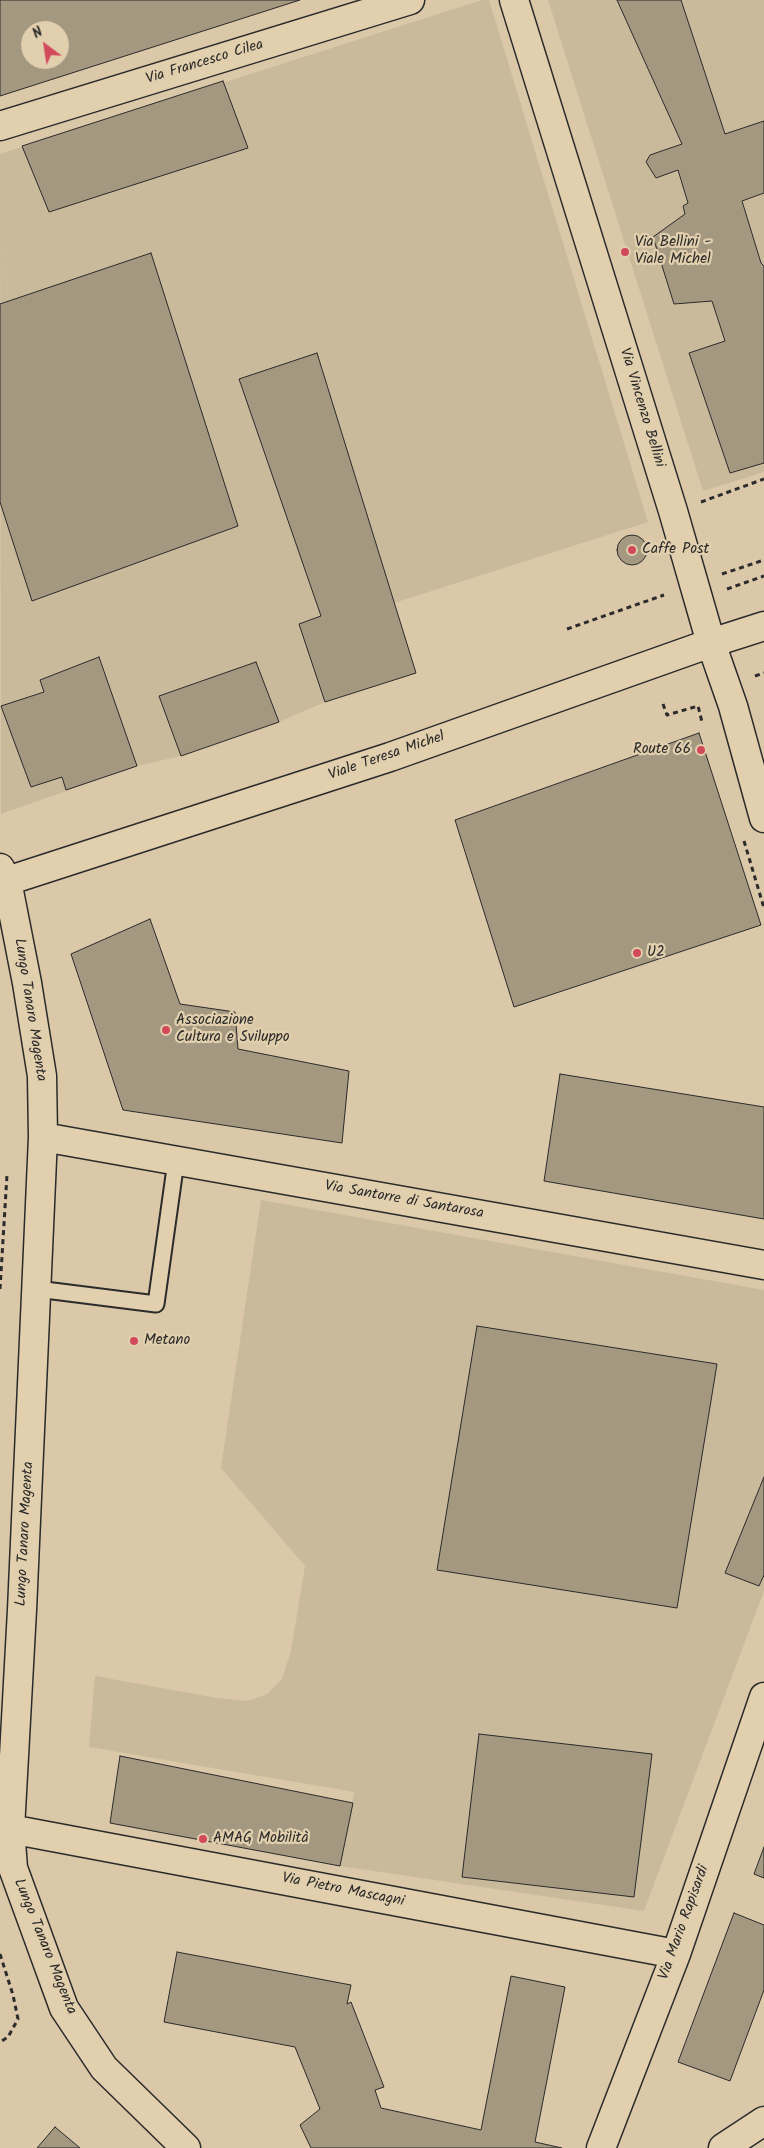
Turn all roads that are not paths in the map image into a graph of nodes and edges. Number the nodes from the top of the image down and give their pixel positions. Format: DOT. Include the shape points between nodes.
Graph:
graph roads {
  1 [pos="410,0"];
  2 [pos="514,0"];
  3 [pos="0,126"];
  4 [pos="764,626"];
  5 [pos="711,643"];
  6 [pos="764,818"];
  7 [pos="3,874"];
  8 [pos="43,1137"];
  9 [pos="176,1161"];
  10 [pos="764,1265"];
  11 [pos="37,1288"];
  12 [pos="764,1697"];
  13 [pos="10,1829"];
  14 [pos="676,1954"];
  15 [pos="764,2121"];
  16 [pos="186,2148"];
  17 [pos="601,2148"];
  18 [pos="723,2148"];
  1 -- 3 [label="street, Via Francesco Cilea"];
  2 -- 5 [label="street, Via Vincenzo Bellini"];
  4 -- 5 [label="street, Viale Teresa Michel"];
  5 -- 6 [label="street, Via Vincenzo Bellini" via="733,706"];
  5 -- 7 [label="street, Viale Teresa Michel" via="390,757"];
  7 -- 8 [label="street, Lungo Tanaro Magenta" via="27,984 42,1076"];
  8 -- 9 [label="street, Via Santorre di Santarosa"];
  8 -- 11 [label="street, Lungo Tanaro Magenta"];
  9 -- 10 [label="street, Via Santorre di Santarosa"];
  9 -- 11 [label="lane" via="156,1304"];
  11 -- 13 [label="street, Lungo Tanaro Magenta"];
  12 -- 14 [label="street, Via Mario Rapisardi"];
  13 -- 14 [label="street, Via Pietro Mascagni"];
  13 -- 16 [label="street, Lungo Tanaro Magenta" via="13,1868 64,2008 104,2068"];
  14 -- 17 [label="street, Via Mario Rapisardi"];
  15 -- 18 [label="street"];
}
